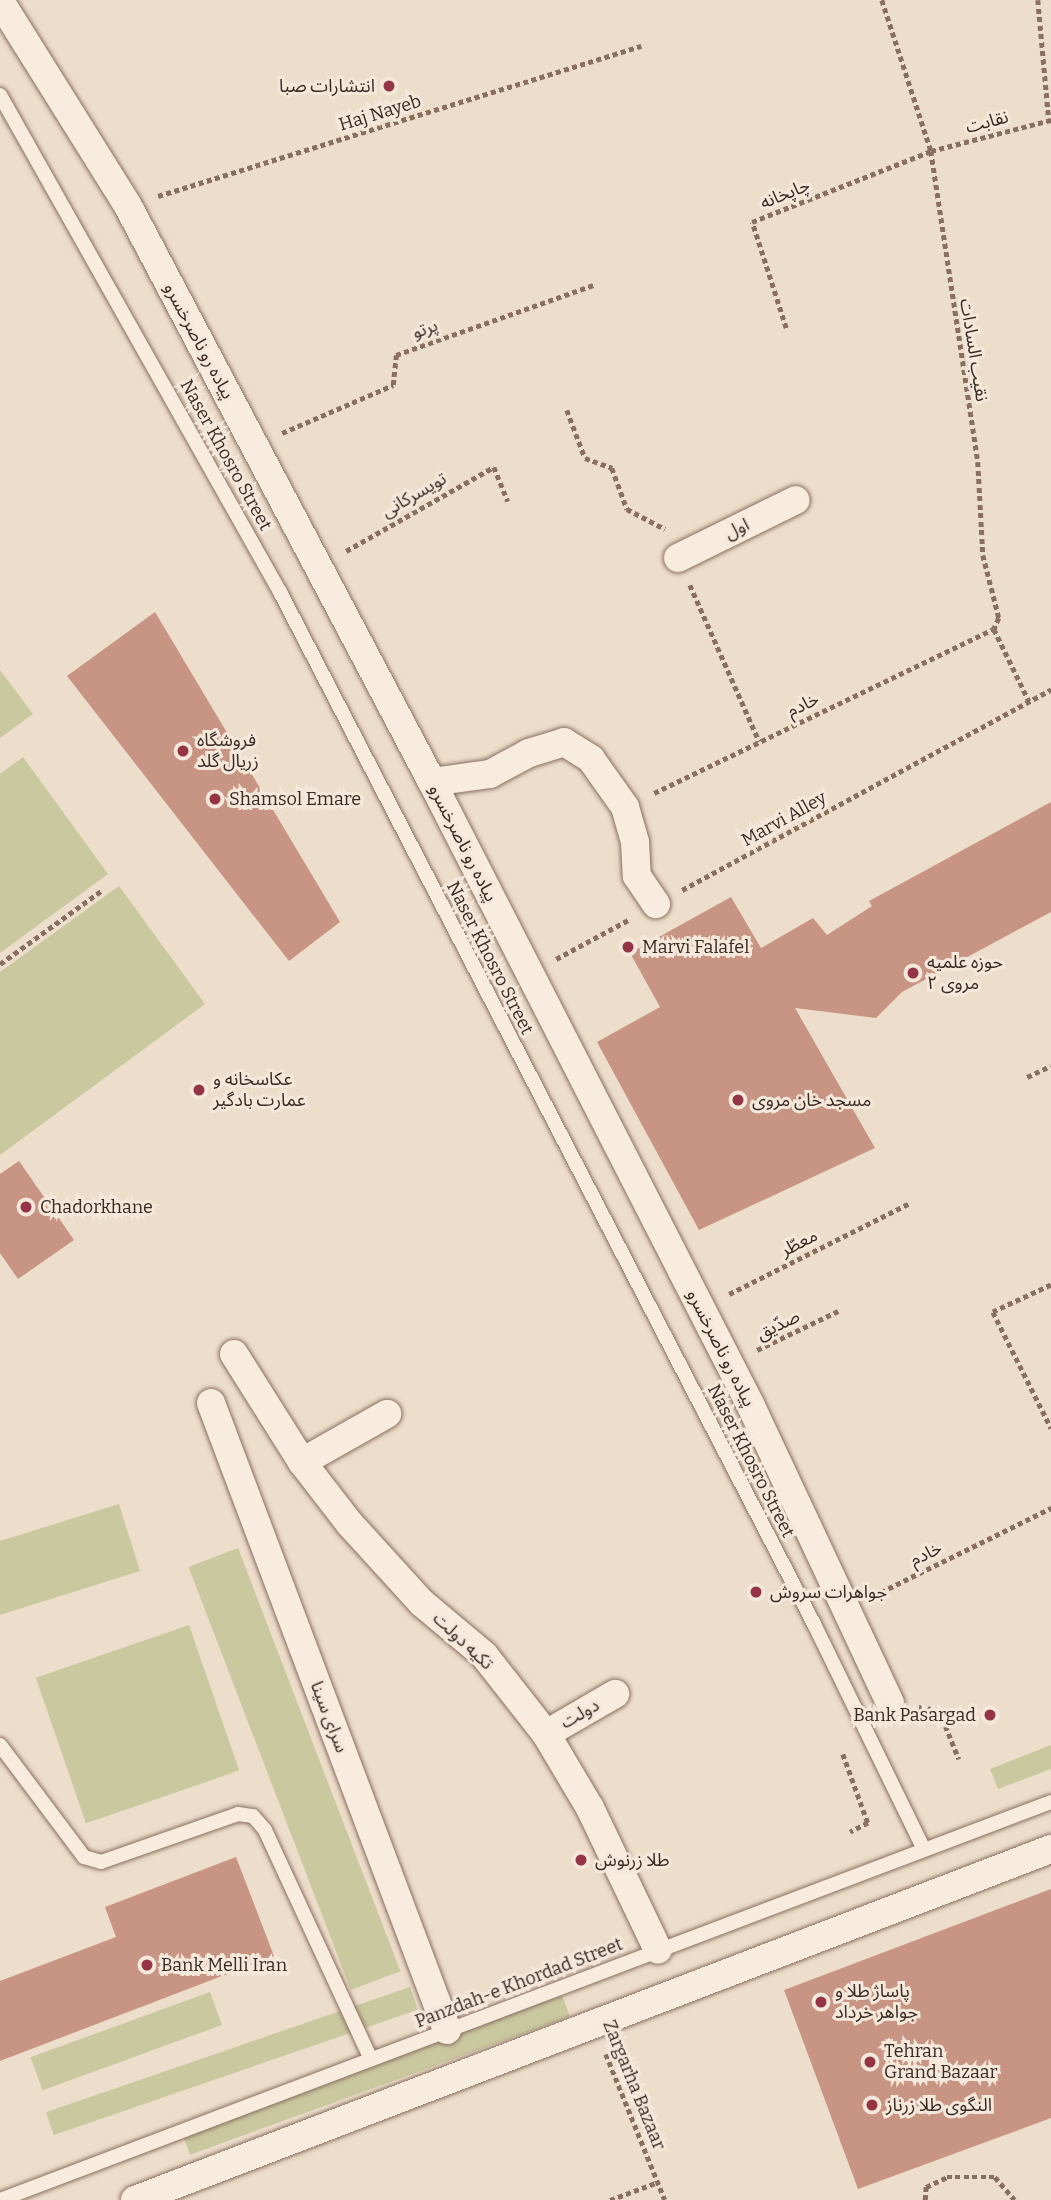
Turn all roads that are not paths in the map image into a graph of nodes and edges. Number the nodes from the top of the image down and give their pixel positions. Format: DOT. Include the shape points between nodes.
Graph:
graph roads {
  1 [pos="0,1"];
  2 [pos="0,95"];
  3 [pos="796,500"];
  4 [pos="678,558"];
  5 [pos="432,782"];
  6 [pos="656,904"];
  7 [pos="234,1354"];
  8 [pos="211,1403"];
  9 [pos="387,1414"];
  10 [pos="302,1462"];
  11 [pos="615,1694"];
  12 [pos="890,1703"];
  13 [pos="546,1734"];
  14 [pos="0,1745"];
  15 [pos="1051,1802"];
  16 [pos="1051,1849"];
  17 [pos="923,1850"];
  18 [pos="658,1951"];
  19 [pos="447,2030"];
  20 [pos="370,2059"];
  21 [pos="153,2197"];
  22 [pos="0,2200"];
  1 -- 5 [label="street, پیاده رو ناصرخسرو" via="128,206"];
  2 -- 17 [label="lane, Naser Khosro Street" via="286,604 814,1625"];
  3 -- 4 [label="street, اول"];
  5 -- 6 [label="street" via="490,774 529,753 564,742 591,759 625,807 635,842 637,876"];
  5 -- 12 [label="street, پیاده رو ناصرخسرو" via="729,1363"];
  7 -- 10 [label="street, تکیه دولت"];
  8 -- 19 [label="street, سرای سینا"];
  9 -- 10 [label="street"];
  10 -- 13 [label="street, تکیه دولت" via="422,1603 484,1655"];
  11 -- 13 [label="street, دولت"];
  13 -- 18 [label="street, تکیه دولت" via="590,1808"];
  14 -- 20 [label="lane" via="84,1857 101,1862 238,1814 253,1816 265,1830"];
  15 -- 17 [label="lane, Panzdah-e Khordad Street"];
  16 -- 21 [label="street"];
  17 -- 18 [label="lane, Panzdah-e Khordad Street"];
  18 -- 19 [label="lane, Panzdah-e Khordad Street"];
  19 -- 20 [label="lane, Panzdah-e Khordad Street"];
  20 -- 22 [label="lane, Panzdah-e Khordad Street"];
}
